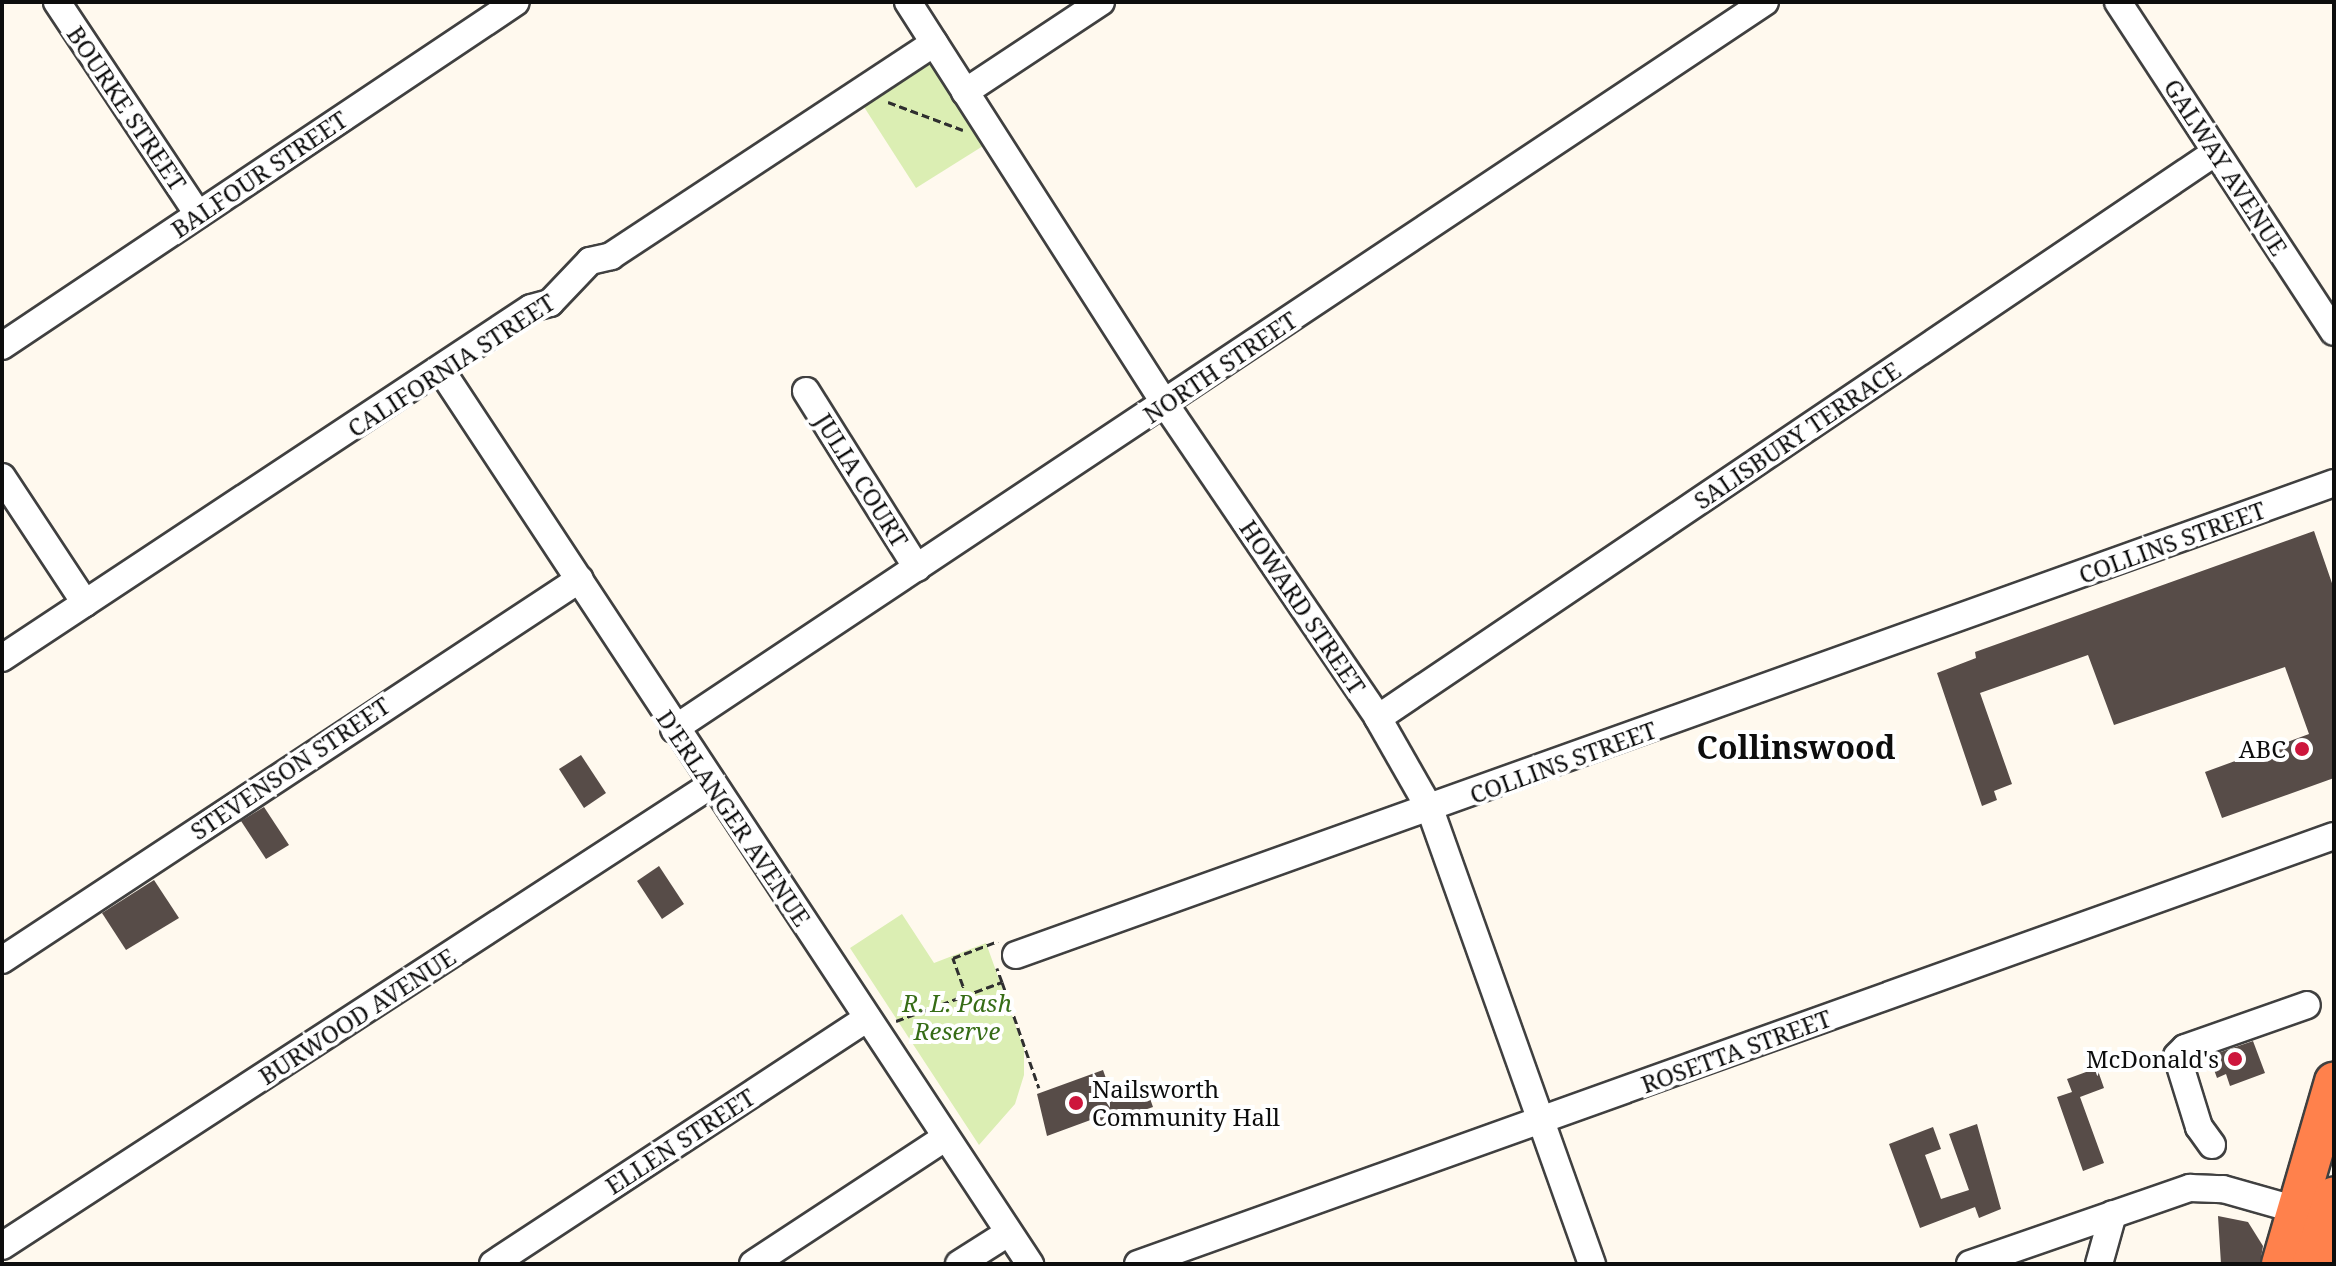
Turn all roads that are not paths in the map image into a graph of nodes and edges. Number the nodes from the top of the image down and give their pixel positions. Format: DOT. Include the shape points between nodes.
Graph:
graph roads {
  1 [pos="57,2"];
  2 [pos="516,2"];
  3 [pos="908,2"];
  4 [pos="1101,2"];
  5 [pos="1765,2"];
  6 [pos="2118,2"];
  7 [pos="934,43"];
  8 [pos="965,92"];
  9 [pos="2216,152"];
  10 [pos="198,214"];
  11 [pos="2334,332"];
  12 [pos="2,346"];
  13 [pos="441,370"];
  14 [pos="806,391"];
  15 [pos="1165,404"];
  16 [pos="2,477"];
  17 [pos="2334,483"];
  18 [pos="917,568"];
  19 [pos="580,579"];
  20 [pos="85,603"];
  21 [pos="2,658"];
  22 [pos="1378,718"];
  23 [pos="674,729"];
  24 [pos="711,785"];
  25 [pos="1430,809"];
  26 [pos="2334,836"];
  27 [pos="1016,955"];
  28 [pos="2,960"];
  29 [pos="2307,1005"];
  30 [pos="880,1020"];
  31 [pos="2332,1095"];
  32 [pos="1540,1121"];
  33 [pos="945,1138"];
  34 [pos="2212,1145"];
  35 [pos="2113,1214"];
  36 [pos="1008,1233"];
  37 [pos="2319,1234"];
  38 [pos="2,1246"];
  39 [pos="493,1264"];
  40 [pos="753,1264"];
  41 [pos="959,1264"];
  42 [pos="1030,1264"];
  43 [pos="1138,1264"];
  44 [pos="1592,1264"];
  45 [pos="1970,1264"];
  46 [pos="2099,1264"];
  47 [pos="2281,1264"];
  1 -- 10 [label="street, BOURKE STREET"];
  2 -- 10 [label="street, BALFOUR STREET"];
  3 -- 7 [label="street, HOWARD STREET"];
  4 -- 8 [label="street"];
  5 -- 15 [label="street, NORTH STREET"];
  6 -- 9 [label="street, GALWAY AVENUE"];
  7 -- 8 [label="street, HOWARD STREET"];
  7 -- 13 [label="street, CALIFORNIA STREET" via="611,256 590,261 550,303 531,308"];
  8 -- 15 [label="street, HOWARD STREET"];
  9 -- 11 [label="street, GALWAY AVENUE"];
  9 -- 22 [label="street, SALISBURY TERRACE"];
  10 -- 12 [label="street, BALFOUR STREET"];
  13 -- 19 [label="street, D'ERLANGER AVENUE"];
  13 -- 20 [label="street, CALIFORNIA STREET"];
  14 -- 18 [label="street, JULIA COURT"];
  15 -- 18 [label="street, NORTH STREET"];
  15 -- 22 [label="street, HOWARD STREET"];
  16 -- 20 [label="street"];
  17 -- 25 [label="street, COLLINS STREET"];
  18 -- 23 [label="street, NORTH STREET"];
  19 -- 23 [label="street, D'ERLANGER AVENUE"];
  19 -- 28 [label="street, STEVENSON STREET"];
  20 -- 21 [label="street, CALIFORNIA STREET"];
  22 -- 25 [label="street, HOWARD STREET"];
  23 -- 24 [label="street, D'ERLANGER AVENUE"];
  24 -- 30 [label="street, D'ERLANGER AVENUE"];
  24 -- 38 [label="street, BURWOOD AVENUE"];
  25 -- 27 [label="street, COLLINS STREET"];
  25 -- 32 [label="street, HOWARD STREET"];
  26 -- 32 [label="street, ROSETTA STREET"];
  29 -- 34 [label="street" via="2185,1048 2177,1056 2199,1127"];
  30 -- 33 [label="street, D'ERLANGER AVENUE"];
  30 -- 39 [label="street, ELLEN STREET"];
  31 -- 37 [label="highway"];
  32 -- 43 [label="street, ROSETTA STREET"];
  32 -- 44 [label="street, HOWARD STREET"];
  33 -- 36 [label="street, D'ERLANGER AVENUE"];
  33 -- 40 [label="street"];
  35 -- 37 [label="street" via="2190,1188 2223,1189"];
  35 -- 45 [label="street"];
  35 -- 46 [label="street"];
  36 -- 41 [label="street"];
  36 -- 42 [label="street, D'ERLANGER AVENUE"];
  37 -- 47 [label="highway"];
}
